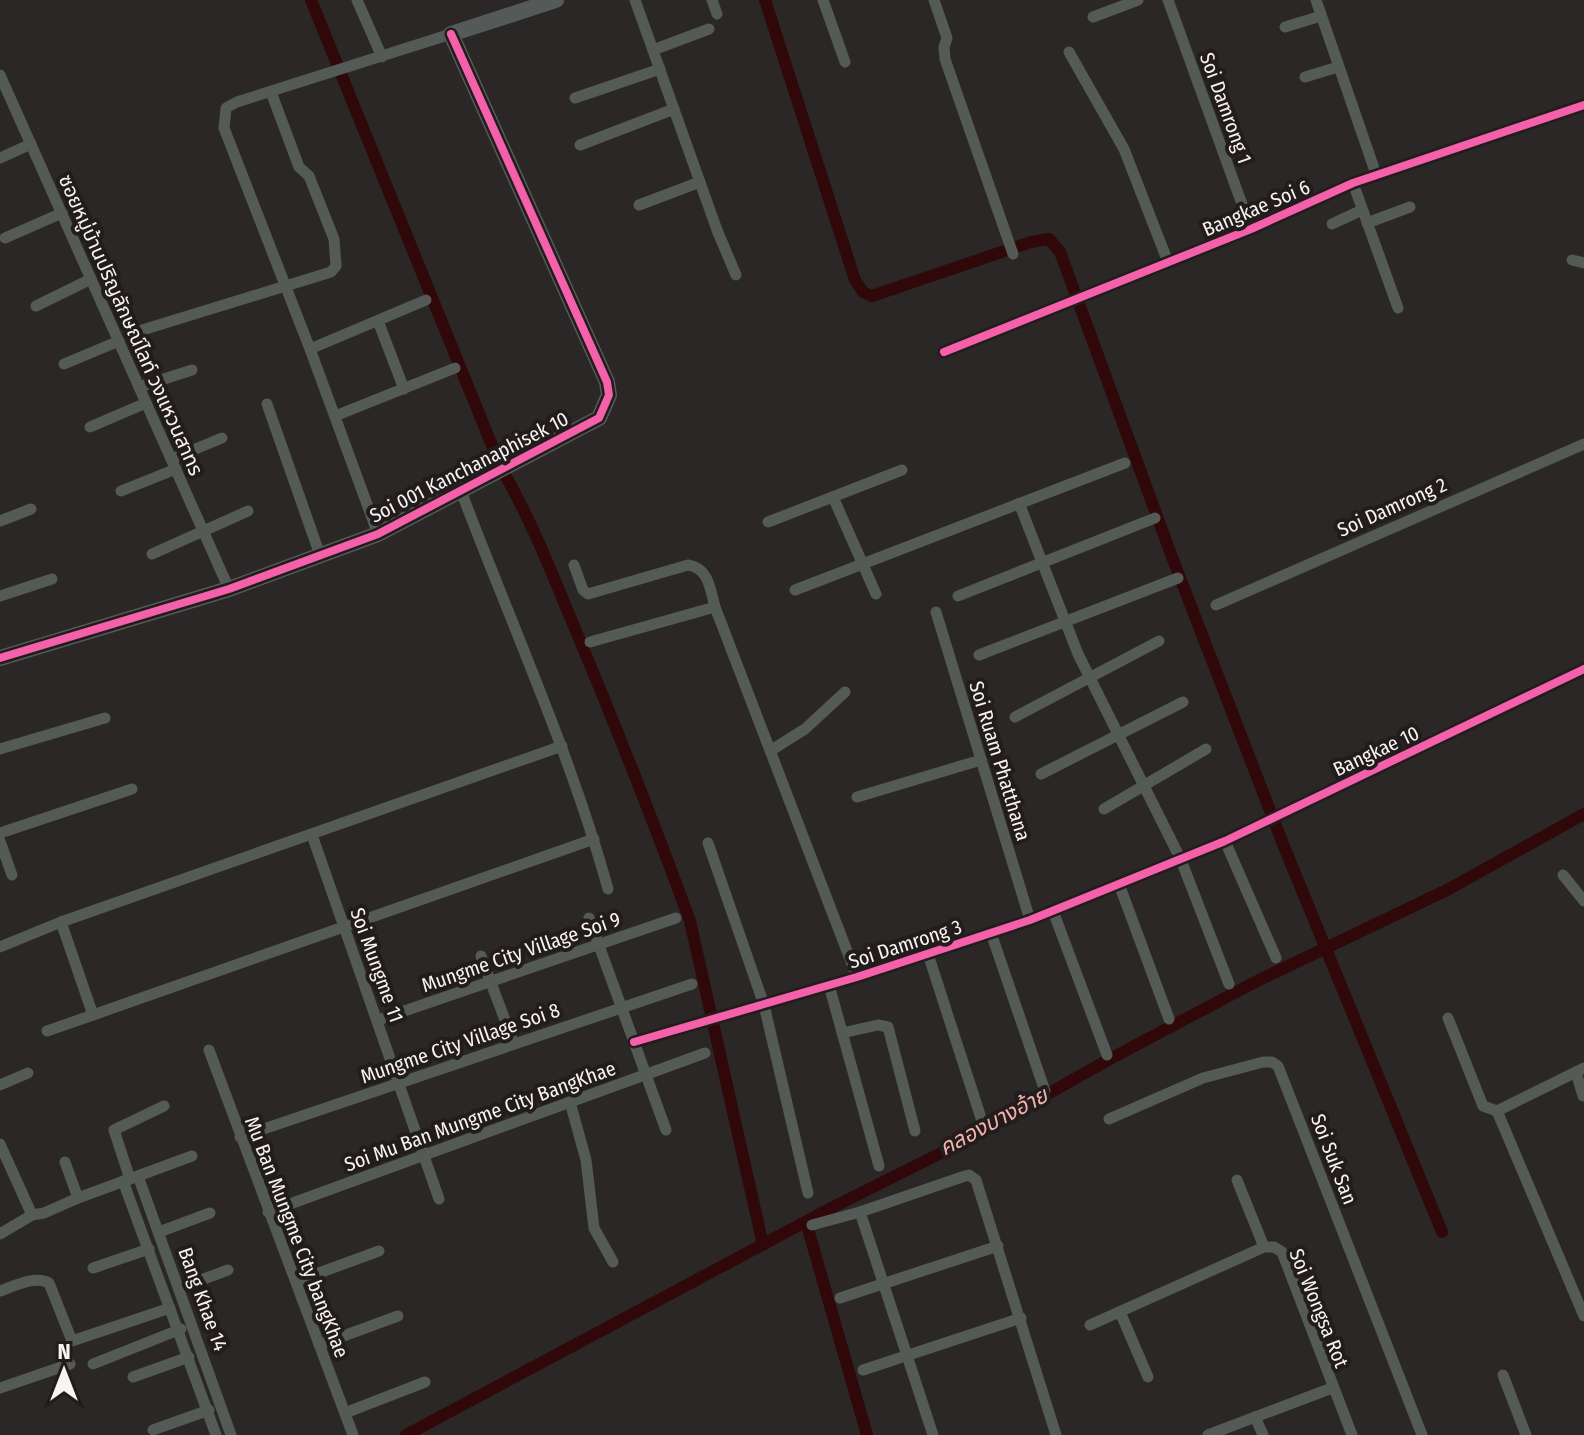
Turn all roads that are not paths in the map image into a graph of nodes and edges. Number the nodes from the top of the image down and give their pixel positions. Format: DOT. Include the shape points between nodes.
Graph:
graph roads {
  1 [pos="357,0"];
  2 [pos="556,0"];
  3 [pos="635,0"];
  4 [pos="712,0"];
  5 [pos="823,0"];
  6 [pos="934,0"];
  7 [pos="1138,0"];
  8 [pos="1168,0"];
  9 [pos="1316,0"];
  10 [pos="717,14"];
  11 [pos="1321,16"];
  12 [pos="1093,17"];
  13 [pos="1285,27"];
  14 [pos="709,29"];
  15 [pos="451,34"];
  16 [pos="653,50"];
  17 [pos="1069,52"];
  18 [pos="382,57"];
  19 [pos="845,62"];
  20 [pos="1338,67"];
  21 [pos="660,69"];
  22 [pos="0,77"];
  23 [pos="1305,77"];
  24 [pos="271,92"];
  25 [pos="575,98"];
  26 [pos="1584,105"];
  27 [pos="674,109"];
  28 [pos="31,144"];
  29 [pos="580,145"];
  30 [pos="0,158"];
  31 [pos="1376,174"];
  32 [pos="700,182"];
  33 [pos="1353,183"];
  34 [pos="639,205"];
  35 [pos="1410,207"];
  36 [pos="1362,210"];
  37 [pos="62,213"];
  38 [pos="1367,223"];
  39 [pos="1332,224"];
  40 [pos="1251,229"];
  41 [pos="5,238"];
  42 [pos="1013,254"];
  43 [pos="1168,262"];
  44 [pos="736,275"];
  45 [pos="91,279"];
  46 [pos="285,287"];
  47 [pos="426,300"];
  48 [pos="36,306"];
  49 [pos="1398,308"];
  50 [pos="378,321"];
  51 [pos="139,331"];
  52 [pos="119,341"];
  53 [pos="310,349"];
  54 [pos="944,352"];
  55 [pos="64,364"];
  56 [pos="455,368"];
  57 [pos="192,370"];
  58 [pos="139,387"];
  59 [pos="404,389"];
  60 [pos="146,403"];
  61 [pos="267,404"];
  62 [pos="335,416"];
  63 [pos="90,427"];
  64 [pos="222,438"];
  65 [pos="1584,444"];
  66 [pos="1125,463"];
  67 [pos="173,464"];
  68 [pos="902,470"];
  69 [pos="121,491"];
  70 [pos="461,491"];
  71 [pos="833,497"];
  72 [pos="1019,503"];
  73 [pos="31,509"];
  74 [pos="248,511"];
  75 [pos="1155,518"];
  76 [pos="0,521"];
  77 [pos="768,522"];
  78 [pos="203,530"];
  79 [pos="378,534"];
  80 [pos="152,554"];
  81 [pos="320,555"];
  82 [pos="1043,563"];
  83 [pos="862,564"];
  84 [pos="574,565"];
  85 [pos="1178,578"];
  86 [pos="52,579"];
  87 [pos="229,589"];
  88 [pos="795,590"];
  89 [pos="876,594"];
  90 [pos="0,596"];
  91 [pos="958,596"];
  92 [pos="1216,605"];
  93 [pos="715,607"];
  94 [pos="936,612"];
  95 [pos="1065,621"];
  96 [pos="1159,641"];
  97 [pos="590,642"];
  98 [pos="979,655"];
  99 [pos="0,658"];
  100 [pos="1584,669"];
  101 [pos="1091,679"];
  102 [pos="845,692"];
  103 [pos="1183,702"];
  104 [pos="1015,717"];
  105 [pos="105,718"];
  106 [pos="1118,733"];
  107 [pos="562,746"];
  108 [pos="0,749"];
  109 [pos="1206,749"];
  110 [pos="770,751"];
  111 [pos="981,760"];
  112 [pos="1041,774"];
  113 [pos="1144,786"];
  114 [pos="132,789"];
  115 [pos="857,797"];
  116 [pos="1104,809"];
  117 [pos="0,833"];
  118 [pos="312,835"];
  119 [pos="594,839"];
  120 [pos="0,841"];
  121 [pos="1225,841"];
  122 [pos="708,843"];
  123 [pos="1181,860"];
  124 [pos="12,875"];
  125 [pos="1563,875"];
  126 [pos="1119,884"];
  127 [pos="608,889"];
  128 [pos="1584,901"];
  129 [pos="1053,911"];
  130 [pos="589,918"];
  131 [pos="676,918"];
  132 [pos="1030,920"];
  133 [pos="61,922"];
  134 [pos="344,926"];
  135 [pos="991,933"];
  136 [pos="600,944"];
  137 [pos="0,947"];
  138 [pos="928,954"];
  139 [pos="481,956"];
  140 [pos="1276,958"];
  141 [pos="857,977"];
  142 [pos="490,982"];
  143 [pos="692,984"];
  144 [pos="1229,984"];
  145 [pos="829,985"];
  146 [pos="764,1005"];
  147 [pos="621,1007"];
  148 [pos="93,1015"];
  149 [pos="1448,1018"];
  150 [pos="1169,1019"];
  151 [pos="378,1020"];
  152 [pos="47,1031"];
  153 [pos="842,1033"];
  154 [pos="634,1042"];
  155 [pos="514,1044"];
  156 [pos="209,1050"];
  157 [pos="705,1053"];
  158 [pos="1107,1055"];
  159 [pos="1580,1070"];
  160 [pos="28,1073"];
  161 [pos="646,1075"];
  162 [pos="401,1083"];
  163 [pos="0,1085"];
  164 [pos="1045,1091"];
  165 [pos="1583,1096"];
  166 [pos="570,1102"];
  167 [pos="164,1106"];
  168 [pos="1497,1111"];
  169 [pos="981,1118"];
  170 [pos="1109,1119"];
  171 [pos="666,1130"];
  172 [pos="915,1131"];
  173 [pos="240,1137"];
  174 [pos="0,1144"];
  175 [pos="425,1155"];
  176 [pos="192,1156"];
  177 [pos="65,1162"];
  178 [pos="879,1166"];
  179 [pos="130,1178"];
  180 [pos="1237,1180"];
  181 [pos="808,1193"];
  182 [pos="78,1198"];
  183 [pos="439,1199"];
  184 [pos="268,1212"];
  185 [pos="860,1212"];
  186 [pos="210,1213"];
  187 [pos="32,1215"];
  188 [pos="812,1225"];
  189 [pos="159,1232"];
  190 [pos="0,1234"];
  191 [pos="998,1246"];
  192 [pos="1264,1247"];
  193 [pos="149,1249"];
  194 [pos="379,1251"];
  195 [pos="613,1262"];
  196 [pos="93,1268"];
  197 [pos="228,1270"];
  198 [pos="297,1281"];
  199 [pos="884,1284"];
  200 [pos="179,1288"];
  201 [pos="0,1291"];
  202 [pos="840,1298"];
  203 [pos="170,1308"];
  204 [pos="1120,1312"];
  205 [pos="398,1316"];
  206 [pos="1584,1316"];
  207 [pos="1021,1318"];
  208 [pos="192,1325"];
  209 [pos="1090,1325"];
  210 [pos="178,1330"];
  211 [pos="319,1345"];
  212 [pos="908,1355"];
  213 [pos="189,1357"];
  214 [pos="70,1364"];
  215 [pos="93,1364"];
  216 [pos="863,1370"];
  217 [pos="1503,1375"];
  218 [pos="133,1377"];
  219 [pos="1148,1377"];
  220 [pos="425,1382"];
  221 [pos="0,1388"];
  222 [pos="1332,1388"];
  223 [pos="220,1400"];
  224 [pos="208,1407"];
  225 [pos="345,1413"];
  226 [pos="1255,1417"];
  227 [pos="153,1430"];
  228 [pos="216,1435"];
  229 [pos="231,1435"];
  230 [pos="353,1435"];
  231 [pos="933,1435"];
  232 [pos="1056,1435"];
  233 [pos="1208,1435"];
  234 [pos="1263,1435"];
  235 [pos="1352,1435"];
  236 [pos="1422,1435"];
  237 [pos="1526,1435"];
  1 -- 18 [label="street"];
  2 -- 15 [label="street"];
  3 -- 16 [label="street"];
  4 -- 10 [label="street"];
  5 -- 19 [label="street"];
  6 -- 42 [label="street" via="947,38 945,59"];
  7 -- 12 [label="street"];
  8 -- 40 [label="street, Soi Damrong 1"];
  9 -- 11 [label="street"];
  11 -- 13 [label="street"];
  11 -- 20 [label="street"];
  14 -- 16 [label="street"];
  15 -- 18 [label="street"];
  15 -- 70 [label="street, Soi 001 Kanchanaphisek 10" via="609,395 599,418"];
  16 -- 21 [label="street"];
  17 -- 43 [label="street" via="1124,149"];
  18 -- 24 [label="street"];
  20 -- 23 [label="street"];
  20 -- 31 [label="street"];
  21 -- 25 [label="street"];
  21 -- 27 [label="street"];
  22 -- 28 [label="street, ซอยหมู่บ้านปริญลักษณ์ไลท์ วงแหวนสาทร"];
  24 -- 46 [label="street" via="226,108 224,128"];
  24 -- 46 [label="street" via="337,256 331,272"];
  26 -- 31 [label="street, Bangkae Soi 6"];
  27 -- 29 [label="street"];
  27 -- 32 [label="street"];
  28 -- 30 [label="street"];
  28 -- 37 [label="street, ซอยหมู่บ้านปริญลักษณ์ไลท์ วงแหวนสาทร"];
  31 -- 33 [label="street, Bangkae Soi 6"];
  32 -- 34 [label="street"];
  32 -- 44 [label="street"];
  33 -- 36 [label="street"];
  33 -- 40 [label="street, Bangkae Soi 6"];
  35 -- 38 [label="street"];
  36 -- 38 [label="street"];
  36 -- 39 [label="street"];
  37 -- 41 [label="street"];
  37 -- 45 [label="street, ซอยหมู่บ้านปริญลักษณ์ไลท์ วงแหวนสาทร"];
  38 -- 49 [label="street"];
  40 -- 43 [label="street, Bangkae Soi 6"];
  43 -- 54 [label="street, Bangkae Soi 6"];
  45 -- 48 [label="street"];
  45 -- 52 [label="street, ซอยหมู่บ้านปริญลักษณ์ไลท์ วงแหวนสาทร"];
  46 -- 51 [label="street"];
  46 -- 53 [label="street"];
  47 -- 50 [label="street"];
  50 -- 53 [label="street"];
  50 -- 59 [label="street"];
  52 -- 55 [label="street"];
  52 -- 58 [label="street, ซอยหมู่บ้านปริญลักษณ์ไลท์ วงแหวนสาทร"];
  53 -- 62 [label="street"];
  56 -- 59 [label="street"];
  57 -- 58 [label="street"];
  58 -- 60 [label="street, ซอยหมู่บ้านปริญลักษณ์ไลท์ วงแหวนสาทร"];
  59 -- 62 [label="street"];
  60 -- 63 [label="street"];
  60 -- 67 [label="street, ซอยหมู่บ้านปริญลักษณ์ไลท์ วงแหวนสาทร"];
  61 -- 81 [label="street"];
  62 -- 79 [label="street"];
  64 -- 67 [label="street"];
  65 -- 92 [label="street, Soi Damrong 2"];
  66 -- 72 [label="street"];
  67 -- 69 [label="street"];
  67 -- 78 [label="street, ซอยหมู่บ้านปริญลักษณ์ไลท์ วงแหวนสาทร"];
  68 -- 71 [label="street"];
  70 -- 79 [label="street, Soi 001 Kanchanaphisek 10"];
  70 -- 107 [label="street"];
  71 -- 77 [label="street"];
  71 -- 83 [label="street"];
  72 -- 82 [label="street"];
  72 -- 83 [label="street"];
  73 -- 76 [label="street"];
  74 -- 78 [label="street"];
  75 -- 82 [label="street"];
  78 -- 80 [label="street"];
  78 -- 87 [label="street, ซอยหมู่บ้านปริญลักษณ์ไลท์ วงแหวนสาทร"];
  79 -- 81 [label="street, Soi 001 Kanchanaphisek 10"];
  81 -- 87 [label="street, Soi 001 Kanchanaphisek 10"];
  82 -- 91 [label="street"];
  82 -- 95 [label="street"];
  83 -- 88 [label="street"];
  83 -- 89 [label="street"];
  84 -- 93 [label="street" via="588,594 699,566"];
  85 -- 95 [label="street"];
  86 -- 90 [label="street"];
  87 -- 99 [label="street, Soi 001 Kanchanaphisek 10"];
  93 -- 97 [label="street"];
  93 -- 110 [label="street"];
  94 -- 111 [label="street, Soi Ruam Phatthana"];
  95 -- 98 [label="street"];
  95 -- 101 [label="street"];
  96 -- 101 [label="street"];
  100 -- 121 [label="street, Bangkae 10"];
  101 -- 104 [label="street"];
  101 -- 106 [label="street"];
  102 -- 110 [label="street" via="805,729"];
  103 -- 106 [label="street"];
  105 -- 108 [label="street"];
  106 -- 112 [label="street"];
  106 -- 113 [label="street"];
  107 -- 118 [label="street"];
  107 -- 119 [label="street"];
  109 -- 113 [label="street"];
  110 -- 141 [label="street"];
  111 -- 115 [label="street"];
  111 -- 132 [label="street, Soi Ruam Phatthana"];
  113 -- 116 [label="street"];
  113 -- 123 [label="street"];
  114 -- 117 [label="street"];
  118 -- 133 [label="street"];
  118 -- 134 [label="street, Soi Mungme 11"];
  119 -- 127 [label="street"];
  119 -- 134 [label="street"];
  120 -- 124 [label="street"];
  121 -- 123 [label="street, Bangkae 10"];
  121 -- 140 [label="street"];
  122 -- 146 [label="street"];
  123 -- 126 [label="street, Soi Damrong 3"];
  123 -- 144 [label="street"];
  125 -- 128 [label="street"];
  126 -- 129 [label="street, Soi Damrong 3"];
  126 -- 150 [label="street"];
  129 -- 132 [label="street, Soi Damrong 3"];
  129 -- 158 [label="street"];
  130 -- 136 [label="street"];
  131 -- 136 [label="street, Mungme City Village Soi 9"];
  132 -- 135 [label="street, Soi Damrong 3"];
  133 -- 137 [label="street"];
  133 -- 148 [label="street"];
  134 -- 148 [label="street"];
  134 -- 151 [label="street, Soi Mungme 11"];
  135 -- 138 [label="street, Soi Damrong 3"];
  135 -- 164 [label="street"];
  136 -- 142 [label="street, Mungme City Village Soi 9"];
  136 -- 147 [label="street"];
  138 -- 141 [label="street, Soi Damrong 3"];
  138 -- 169 [label="street"];
  139 -- 142 [label="street"];
  141 -- 145 [label="street, Soi Damrong 3"];
  142 -- 151 [label="street, Mungme City Village Soi 9"];
  142 -- 155 [label="street"];
  143 -- 147 [label="street, Mungme City Village Soi 8"];
  145 -- 146 [label="street, Soi Damrong 3"];
  145 -- 153 [label="street"];
  146 -- 154 [label="street, Soi Damrong 3"];
  146 -- 181 [label="street"];
  147 -- 154 [label="street"];
  147 -- 155 [label="street, Mungme City Village Soi 8"];
  148 -- 152 [label="street"];
  149 -- 168 [label="street" via="1483,1106"];
  151 -- 162 [label="street, Soi Mungme 11"];
  153 -- 172 [label="street" via="888,1027"];
  153 -- 178 [label="street"];
  154 -- 161 [label="street"];
  155 -- 162 [label="street, Mungme City Village Soi 8"];
  156 -- 173 [label="street, Mu Ban Mungme City bangKhae"];
  157 -- 161 [label="street, Soi Mu Ban Mungme City BangKhae"];
  159 -- 165 [label="street"];
  159 -- 168 [label="street"];
  160 -- 163 [label="street"];
  161 -- 166 [label="street, Soi Mu Ban Mungme City BangKhae"];
  161 -- 171 [label="street"];
  162 -- 173 [label="street, Mungme City Village Soi 8"];
  162 -- 175 [label="street, Soi Mungme 11"];
  166 -- 175 [label="street, Soi Mu Ban Mungme City BangKhae"];
  166 -- 195 [label="street" via="586,1160 594,1228"];
  167 -- 179 [label="street" via="114,1130"];
  168 -- 206 [label="street"];
  170 -- 236 [label="street, Soi Suk San" via="1203,1078 1263,1062 1278,1066"];
  173 -- 184 [label="street, Mu Ban Mungme City bangKhae"];
  174 -- 187 [label="street"];
  175 -- 183 [label="street, Soi Mungme 11"];
  175 -- 184 [label="street, Soi Mu Ban Mungme City BangKhae"];
  176 -- 179 [label="street"];
  177 -- 182 [label="street"];
  179 -- 182 [label="street"];
  179 -- 189 [label="street, Bang Khae 14"];
  179 -- 193 [label="street, Bang Khae 14"];
  180 -- 192 [label="street"];
  182 -- 187 [label="street"];
  184 -- 198 [label="street, Mu Ban Mungme City bangKhae"];
  185 -- 188 [label="street"];
  185 -- 191 [label="street" via="969,1175 976,1180"];
  185 -- 199 [label="street"];
  186 -- 189 [label="street"];
  187 -- 190 [label="street"];
  189 -- 200 [label="street, Bang Khae 14"];
  191 -- 199 [label="street"];
  191 -- 207 [label="street"];
  192 -- 204 [label="street, Soi Wongsa Rot"];
  192 -- 222 [label="street, Soi Wongsa Rot" via="1282,1252"];
  193 -- 196 [label="street"];
  193 -- 203 [label="street, Bang Khae 14"];
  194 -- 198 [label="street"];
  197 -- 200 [label="street"];
  198 -- 211 [label="street, Mu Ban Mungme City bangKhae"];
  199 -- 202 [label="street"];
  199 -- 212 [label="street"];
  200 -- 208 [label="street, Bang Khae 14"];
  201 -- 203 [label="street" via="36,1280 49,1283 72,1341"];
  203 -- 210 [label="street, Bang Khae 14"];
  204 -- 209 [label="street, Soi Wongsa Rot"];
  204 -- 219 [label="street"];
  205 -- 211 [label="street"];
  207 -- 212 [label="street"];
  207 -- 232 [label="street"];
  208 -- 210 [label="street"];
  208 -- 223 [label="street, Bang Khae 14"];
  210 -- 213 [label="street, Bang Khae 14"];
  210 -- 215 [label="street"];
  211 -- 225 [label="street, Mu Ban Mungme City bangKhae"];
  212 -- 216 [label="street"];
  212 -- 231 [label="street"];
  213 -- 218 [label="street"];
  213 -- 224 [label="street, Bang Khae 14"];
  214 -- 221 [label="street"];
  217 -- 237 [label="street"];
  220 -- 225 [label="street"];
  222 -- 226 [label="street"];
  222 -- 235 [label="street, Soi Wongsa Rot"];
  223 -- 224 [label="street"];
  223 -- 229 [label="street, Bang Khae 14"];
  224 -- 227 [label="street"];
  224 -- 228 [label="street, Bang Khae 14"];
  225 -- 230 [label="street, Mu Ban Mungme City bangKhae"];
  226 -- 233 [label="street"];
  226 -- 234 [label="street"];
}
